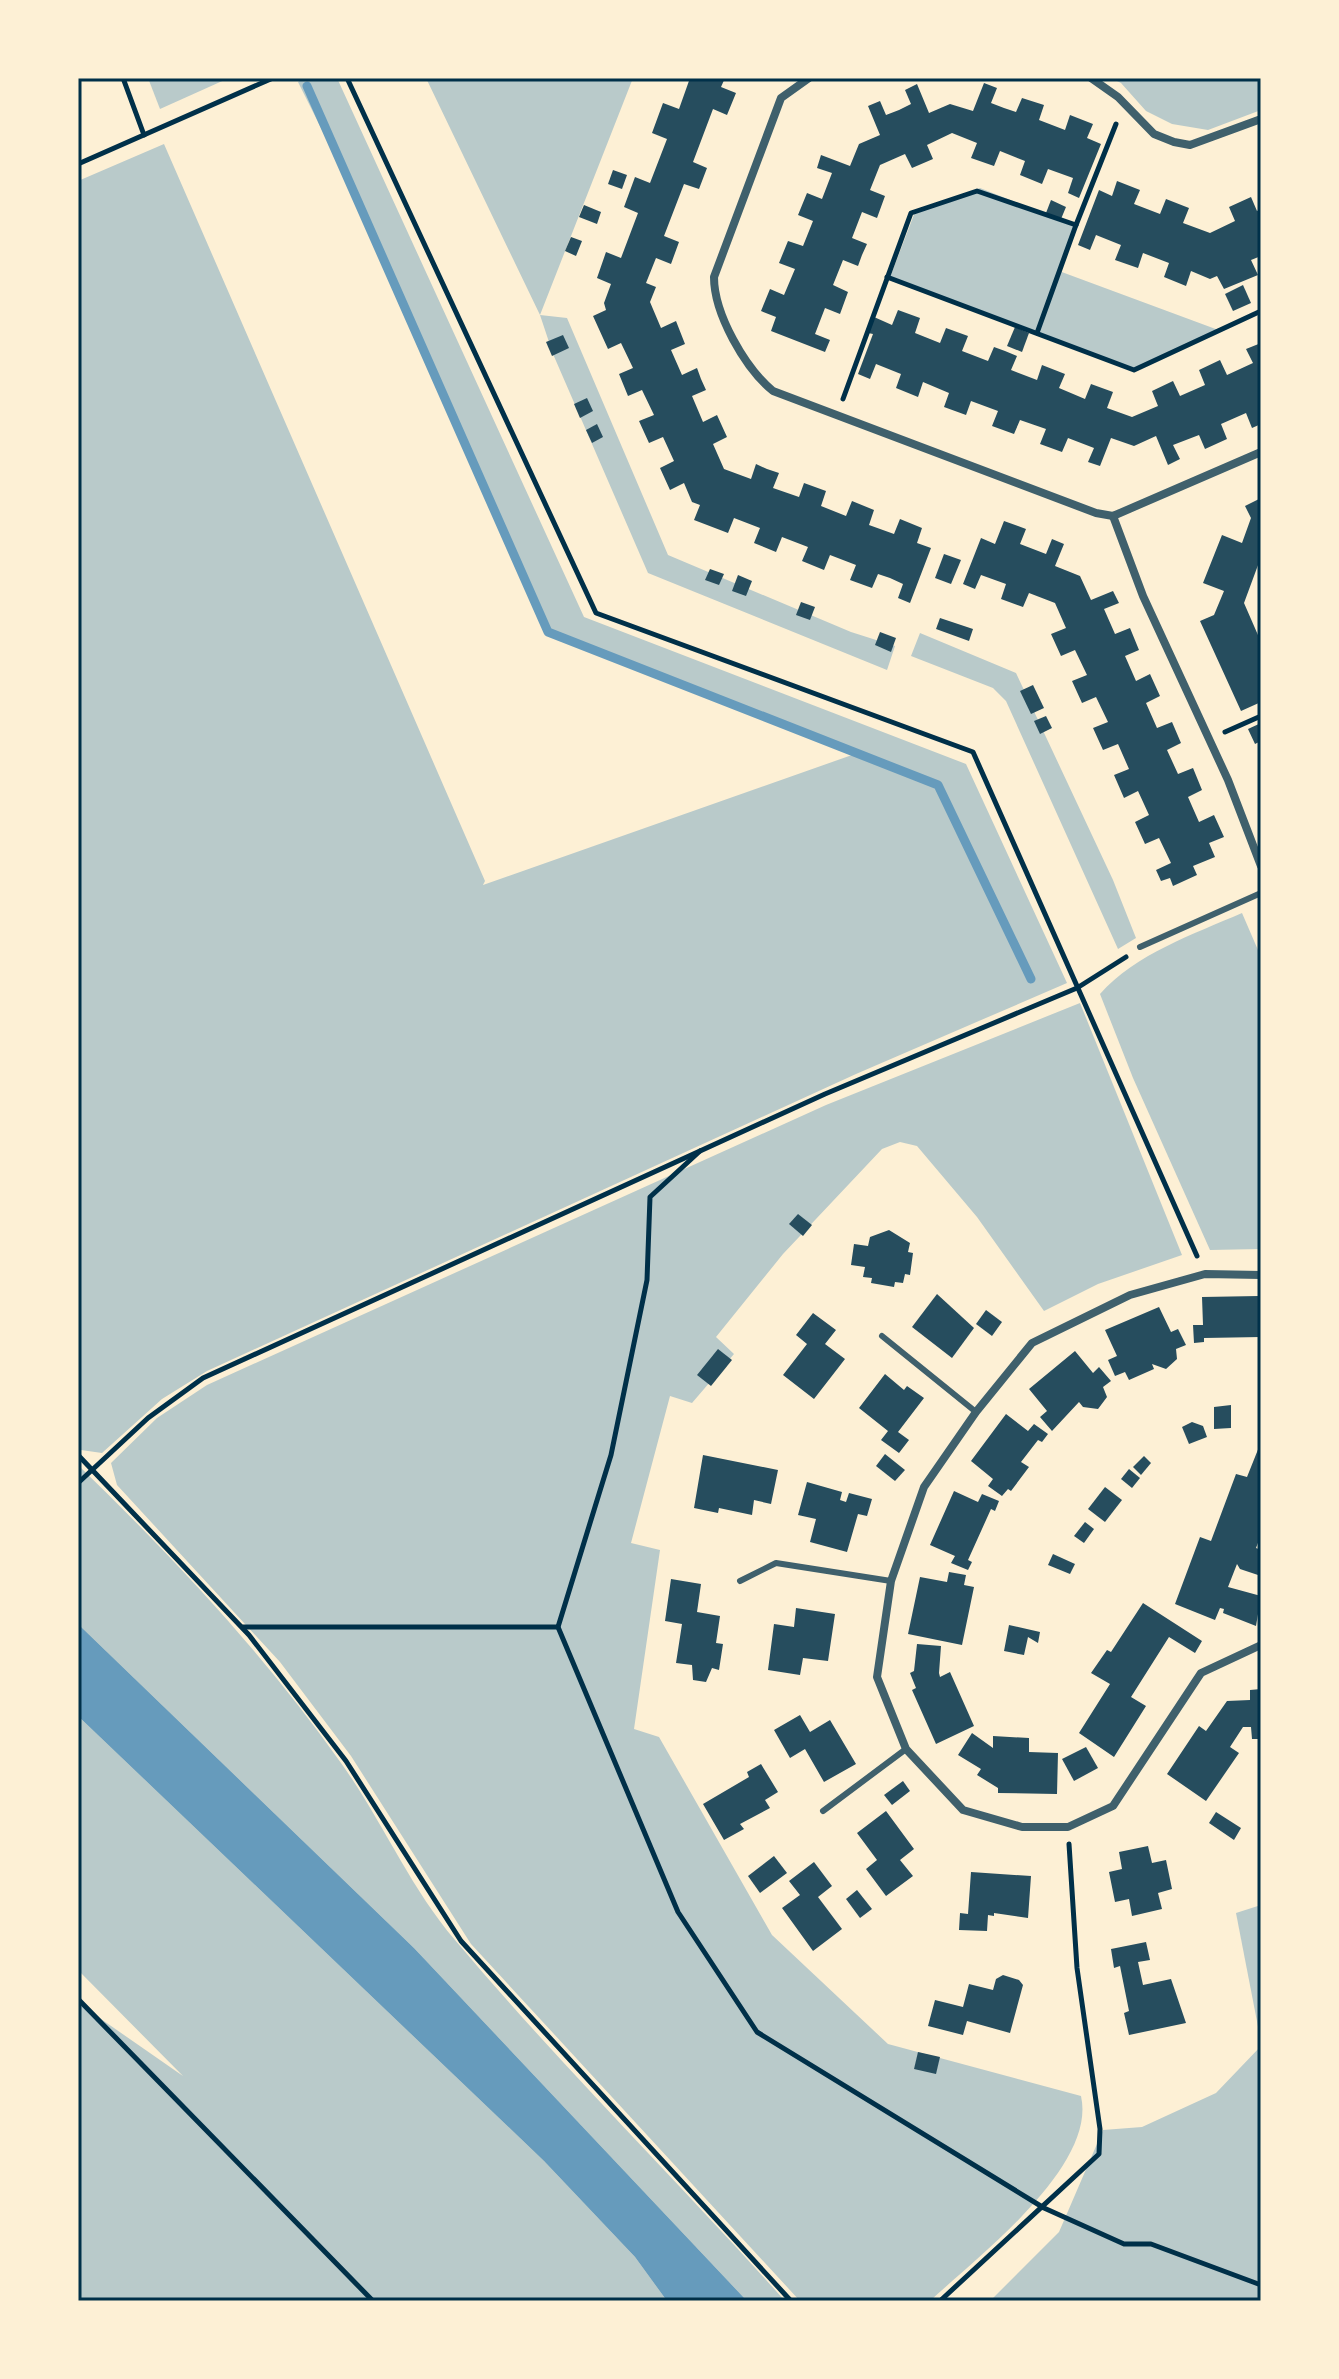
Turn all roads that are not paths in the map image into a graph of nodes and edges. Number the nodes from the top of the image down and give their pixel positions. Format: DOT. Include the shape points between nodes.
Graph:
graph roads {
  1 [pos="809,78"];
  2 [pos="1091,78"];
  3 [pos="1261,119"];
  4 [pos="1261,452"];
  5 [pos="1113,516"];
  6 [pos="1261,866"];
  7 [pos="1261,893"];
  8 [pos="1140,947"];
  9 [pos="1261,1275"];
  10 [pos="882,1336"];
  11 [pos="976,1412"];
  12 [pos="740,1581"];
  13 [pos="891,1581"];
  14 [pos="1261,1645"];
  15 [pos="906,1749"];
  16 [pos="823,1811"];
  1 -- 5 [label="street" via="781,98 720,256 714,289 758,379 773,391"];
  2 -- 3 [label="street" via="1154,134 1190,145"];
  4 -- 5 [label="street"];
  5 -- 6 [label="street"];
  7 -- 8 [label="lane"];
  9 -- 11 [label="street" via="1205,1274 1130,1295 1032,1343"];
  10 -- 11 [label="lane"];
  11 -- 13 [label="street" via="924,1487"];
  12 -- 13 [label="lane" via="776,1563"];
  13 -- 15 [label="street" via="877,1677"];
  14 -- 15 [label="street" via="1201,1673 1113,1806 1068,1827 1022,1827 963,1810"];
  15 -- 16 [label="lane"];
}
